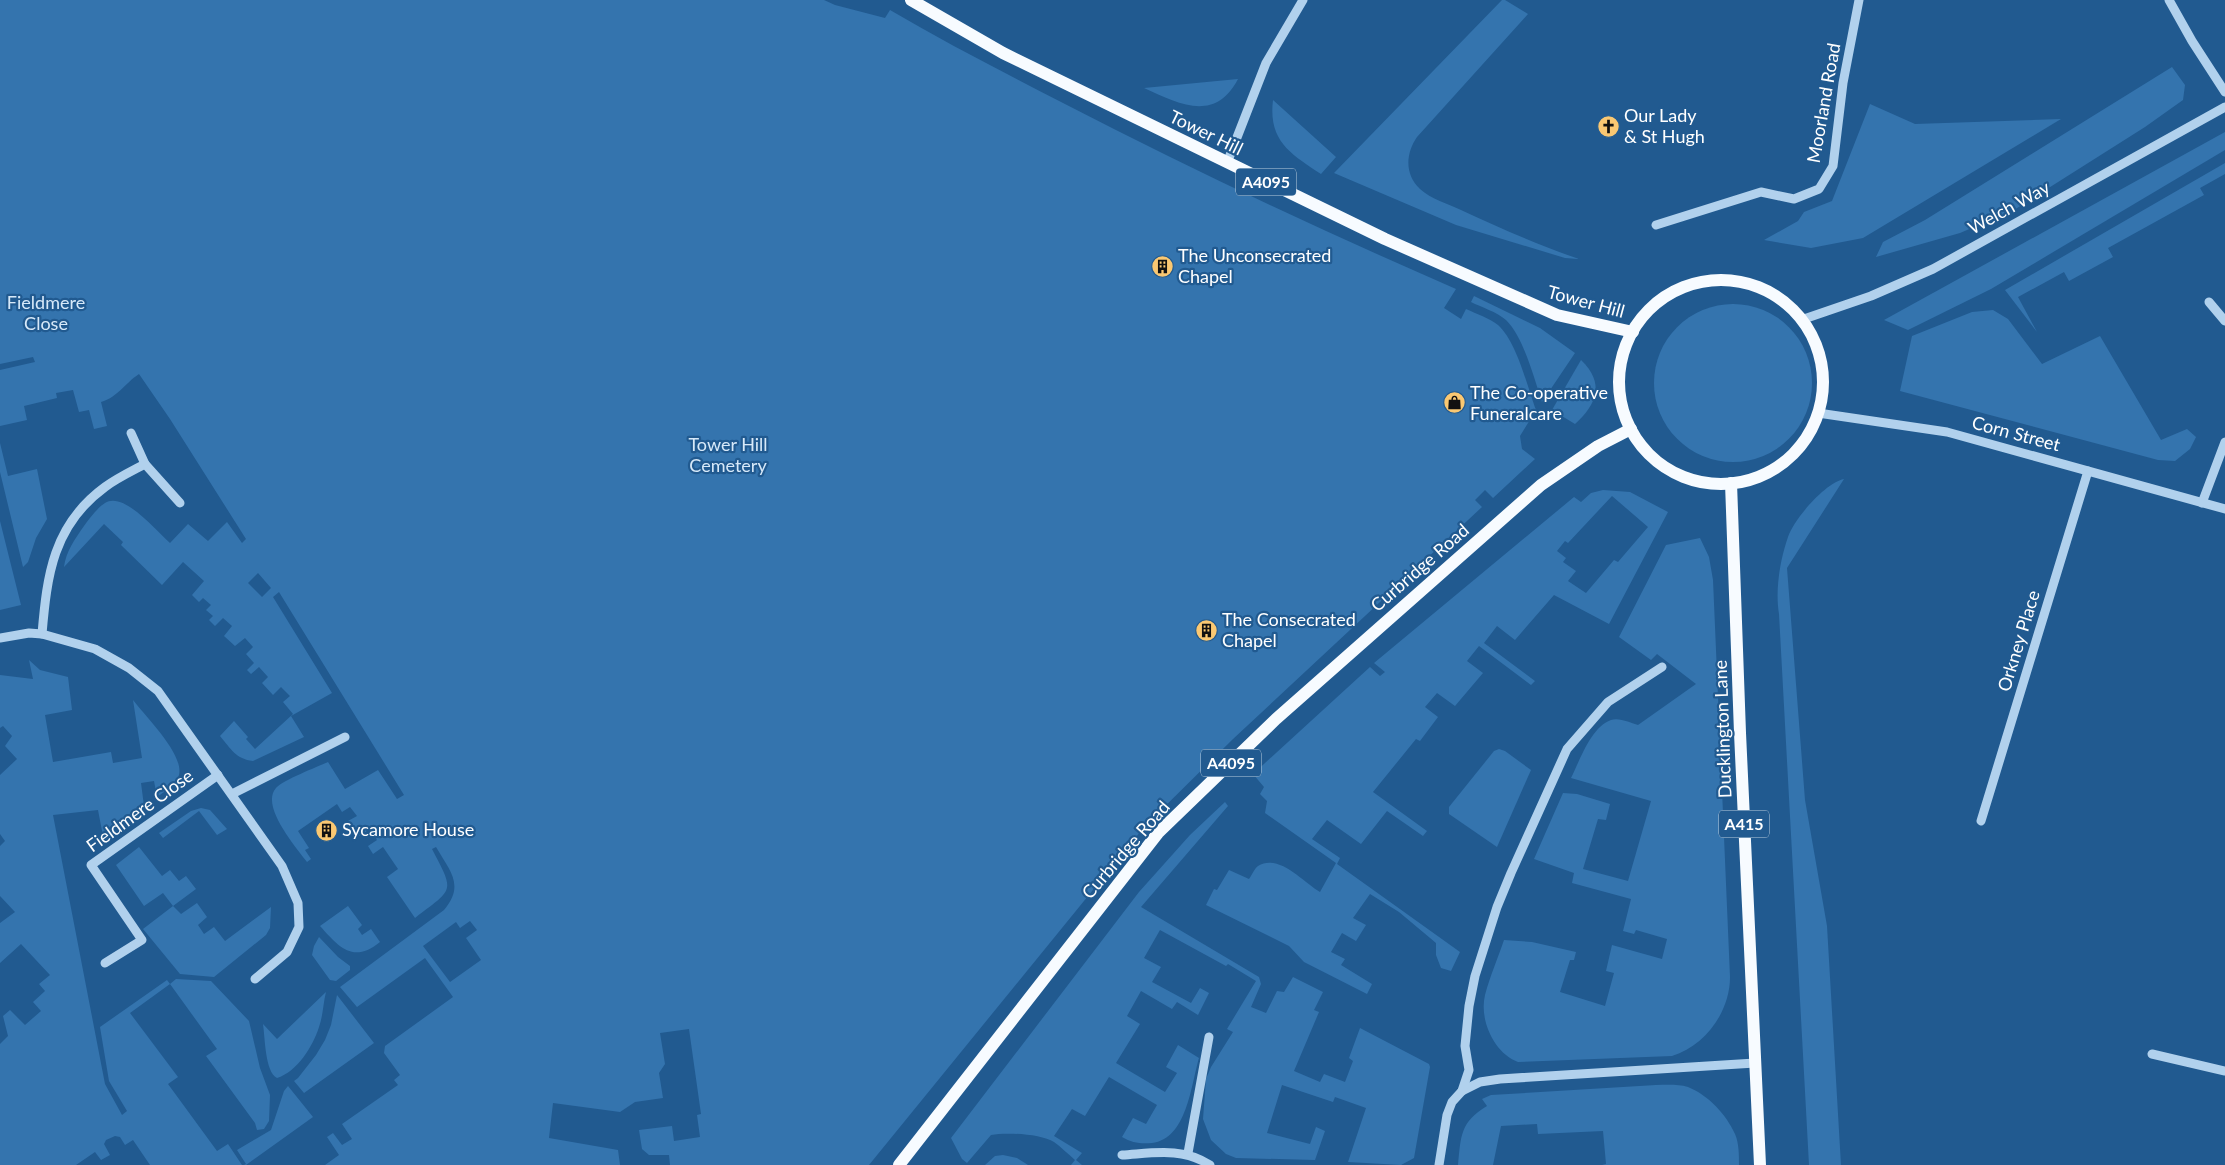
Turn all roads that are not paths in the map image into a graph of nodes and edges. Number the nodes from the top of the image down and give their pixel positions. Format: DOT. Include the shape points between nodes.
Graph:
graph roads {
  1 [pos="911,0"];
  2 [pos="1304,0"];
  3 [pos="1860,0"];
  4 [pos="2169,0"];
  5 [pos="2225,92"];
  6 [pos="2225,107"];
  7 [pos="1227,163"];
  8 [pos="1656,226"];
  9 [pos="2209,302"];
  10 [pos="1801,320"];
  11 [pos="2225,321"];
  12 [pos="1633,332"];
  13 [pos="1818,413"];
  14 [pos="1631,429"];
  15 [pos="131,433"];
  16 [pos="2225,442"];
  17 [pos="145,464"];
  18 [pos="2088,471"];
  19 [pos="1731,483"];
  20 [pos="180,503"];
  21 [pos="2202,503"];
  22 [pos="2225,509"];
  23 [pos="42,634"];
  24 [pos="0,638"];
  25 [pos="1662,667"];
  26 [pos="344,737"];
  27 [pos="218,775"];
  28 [pos="232,794"];
  29 [pos="1981,821"];
  30 [pos="105,963"];
  31 [pos="255,979"];
  32 [pos="1209,1037"];
  33 [pos="2152,1054"];
  34 [pos="1754,1063"];
  35 [pos="2225,1071"];
  36 [pos="1462,1091"];
  37 [pos="1188,1154"];
  38 [pos="1122,1155"];
  39 [pos="899,1165"];
  40 [pos="1210,1165"];
  41 [pos="1439,1165"];
  42 [pos="1760,1165"];
  1 -- 7 [label="main road, Tower Hill / A4095" via="1003,53"];
  2 -- 7 [label="street" via="1266,63"];
  3 -- 8 [label="street, Moorland Road" via="1843,83 1833,166 1820,189 1794,199 1761,192"];
  4 -- 5 [label="street"];
  6 -- 10 [label="street, Welch Way" via="1933,268 1871,296"];
  7 -- 12 [label="main road, Tower Hill / A4095" via="1385,239 1556,315"];
  9 -- 11 [label="street"];
  10 -- 12 [label="main road" via="1791,308 1765,290 1734,281 1701,282 1668,295 1641,318"];
  10 -- 13 [label="main road" via="1811,334 1822,364 1823,396"];
  12 -- 14 [label="main road" via="1624,349 1618,384 1625,418"];
  13 -- 18 [label="street, Corn Street" via="1948,432"];
  13 -- 19 [label="main road" via="1814,427 1795,453 1770,473"];
  14 -- 19 [label="main road" via="1643,449 1670,471 1704,484"];
  14 -- 39 [label="main road, Curbridge Road / A4095" via="1598,446 1541,485 1276,719 1158,833"];
  15 -- 17 [label="street"];
  16 -- 21 [label="street"];
  17 -- 20 [label="street"];
  17 -- 23 [label="street" via="104,487 80,510 66,530 55,550 50,570"];
  18 -- 21 [label="street, Corn Street"];
  18 -- 29 [label="street, Orkney Place"];
  19 -- 34 [label="main road, Ducklington Lane / A415"];
  21 -- 22 [label="street, Corn Street"];
  23 -- 24 [label="street, Fieldmere Close"];
  23 -- 27 [label="street, Fieldmere Close" via="95,649 158,691"];
  25 -- 36 [label="street" via="1620,694 1594,716 1567,749 1556,772 1500,899 1475,976 1465,1046 1469,1070"];
  26 -- 28 [label="street"];
  27 -- 28 [label="street, Fieldmere Close"];
  27 -- 30 [label="street, Fieldmere Close" via="91,865 142,940"];
  28 -- 31 [label="street, Fieldmere Close" via="282,866 298,903 299,927 287,952"];
  32 -- 37 [label="street"];
  33 -- 35 [label="street"];
  34 -- 36 [label="street" via="1500,1079 1480,1082"];
  34 -- 42 [label="main road, Ducklington Lane / A415"];
  36 -- 41 [label="street" via="1447,1114"];
  37 -- 38 [label="street" via="1170,1151"];
  37 -- 40 [label="street"];
}
